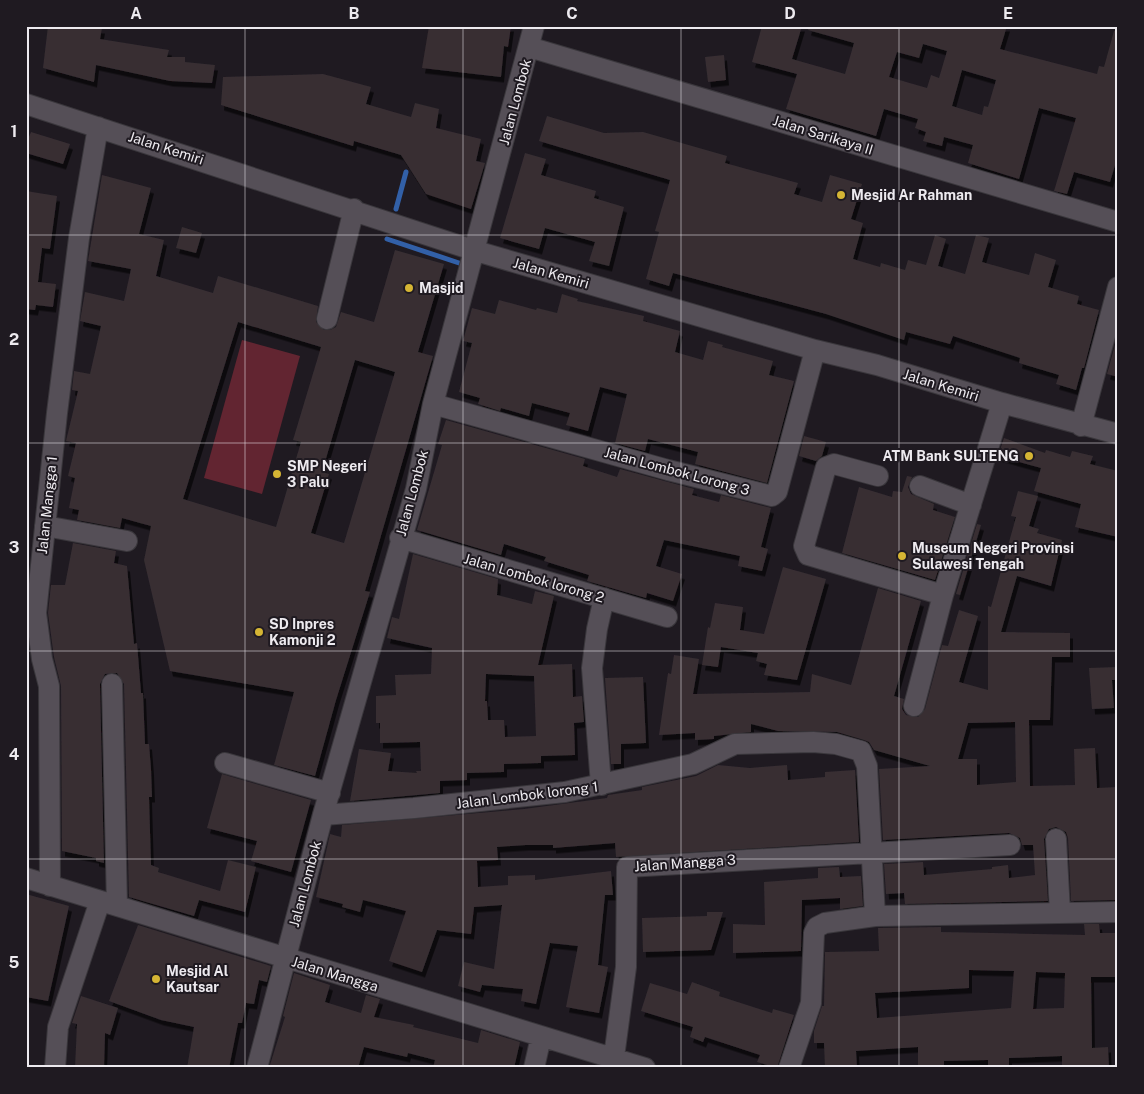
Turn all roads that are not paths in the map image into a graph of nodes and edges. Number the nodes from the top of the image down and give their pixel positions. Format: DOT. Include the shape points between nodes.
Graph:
graph roads {
  1 [pos="534,26"];
  2 [pos="529,47"];
  3 [pos="26,104"];
  4 [pos="98,126"];
  5 [pos="354,209"];
  6 [pos="1118,222"];
  7 [pos="476,251"];
  8 [pos="1118,288"];
  9 [pos="327,319"];
  10 [pos="815,350"];
  11 [pos="1002,403"];
  12 [pos="433,404"];
  13 [pos="1081,426"];
  14 [pos="1118,434"];
  15 [pos="878,476"];
  16 [pos="920,486"];
  17 [pos="971,505"];
  18 [pos="45,526"];
  19 [pos="400,538"];
  20 [pos="127,541"];
  21 [pos="943,596"];
  22 [pos="604,598"];
  23 [pos="667,617"];
  24 [pos="112,684"];
  25 [pos="914,706"];
  26 [pos="225,763"];
  27 [pos="602,785"];
  28 [pos="330,793"];
  29 [pos="323,815"];
  30 [pos="1056,839"];
  31 [pos="1010,845"];
  32 [pos="872,853"];
  33 [pos="26,878"];
  34 [pos="50,886"];
  35 [pos="108,903"];
  36 [pos="1060,912"];
  37 [pos="1118,912"];
  38 [pos="875,916"];
  39 [pos="285,959"];
  40 [pos="542,1037"];
  41 [pos="614,1057"];
  42 [pos="55,1068"];
  43 [pos="257,1068"];
  44 [pos="534,1068"];
  45 [pos="645,1068"];
  46 [pos="789,1068"];
  1 -- 2 [label="street, Jalan Lombok"];
  2 -- 6 [label="street, Jalan Sarikaya II"];
  2 -- 7 [label="street, Jalan Lombok"];
  3 -- 4 [label="street, Jalan Kemiri"];
  4 -- 5 [label="street, Jalan Kemiri"];
  4 -- 18 [label="street, Jalan Mangga 1" via="77,256"];
  5 -- 7 [label="street, Jalan Kemiri"];
  5 -- 9 [label="street"];
  7 -- 10 [label="street, Jalan Kemiri"];
  7 -- 12 [label="street, Jalan Lombok"];
  8 -- 13 [label="street"];
  10 -- 11 [label="street, Jalan Kemiri"];
  10 -- 12 [label="street, Jalan Lombok Lorong 3" via="777,492 772,496"];
  11 -- 13 [label="street, Jalan Kemiri"];
  11 -- 17 [label="street"];
  12 -- 19 [label="street, Jalan Lombok" via="416,489"];
  13 -- 14 [label="street, Jalan Kemiri"];
  15 -- 21 [label="street" via="834,464 826,467 805,551 808,555"];
  16 -- 17 [label="street"];
  17 -- 21 [label="street"];
  18 -- 20 [label="street"];
  18 -- 34 [label="street, Jalan Mangga 1" via="36,613 49,686"];
  19 -- 22 [label="street, Jalan Lombok lorong 2"];
  19 -- 28 [label="street, Jalan Lombok"];
  21 -- 25 [label="street"];
  22 -- 23 [label="street, Jalan Lombok lorong 2"];
  22 -- 27 [label="street" via="592,668"];
  24 -- 35 [label="street"];
  26 -- 28 [label="street"];
  27 -- 29 [label="street, Jalan Lombok lorong 1" via="484,801"];
  27 -- 32 [label="street, Jalan Lombok lorong 1" via="693,764 735,744 813,742 850,747 860,752 867,766"];
  28 -- 29 [label="street, Jalan Lombok"];
  29 -- 39 [label="street, Jalan Lombok"];
  30 -- 36 [label="street"];
  31 -- 32 [label="street, Jalan Mangga 3"];
  32 -- 38 [label="street"];
  32 -- 41 [label="street, Jalan Mangga 3" via="627,867 626,967"];
  33 -- 34 [label="street, Jalan Mangga"];
  34 -- 35 [label="street, Jalan Mangga"];
  35 -- 39 [label="street, Jalan Mangga"];
  35 -- 42 [label="street" via="58,1027"];
  36 -- 37 [label="street"];
  36 -- 38 [label="street"];
  38 -- 46 [label="street" via="817,927 814,933 811,1003"];
  39 -- 40 [label="street, Jalan Mangga"];
  39 -- 43 [label="street, Jalan Lombok"];
  40 -- 41 [label="street, Jalan Mangga"];
  40 -- 44 [label="street"];
  41 -- 45 [label="street, Jalan Mangga"];
}
